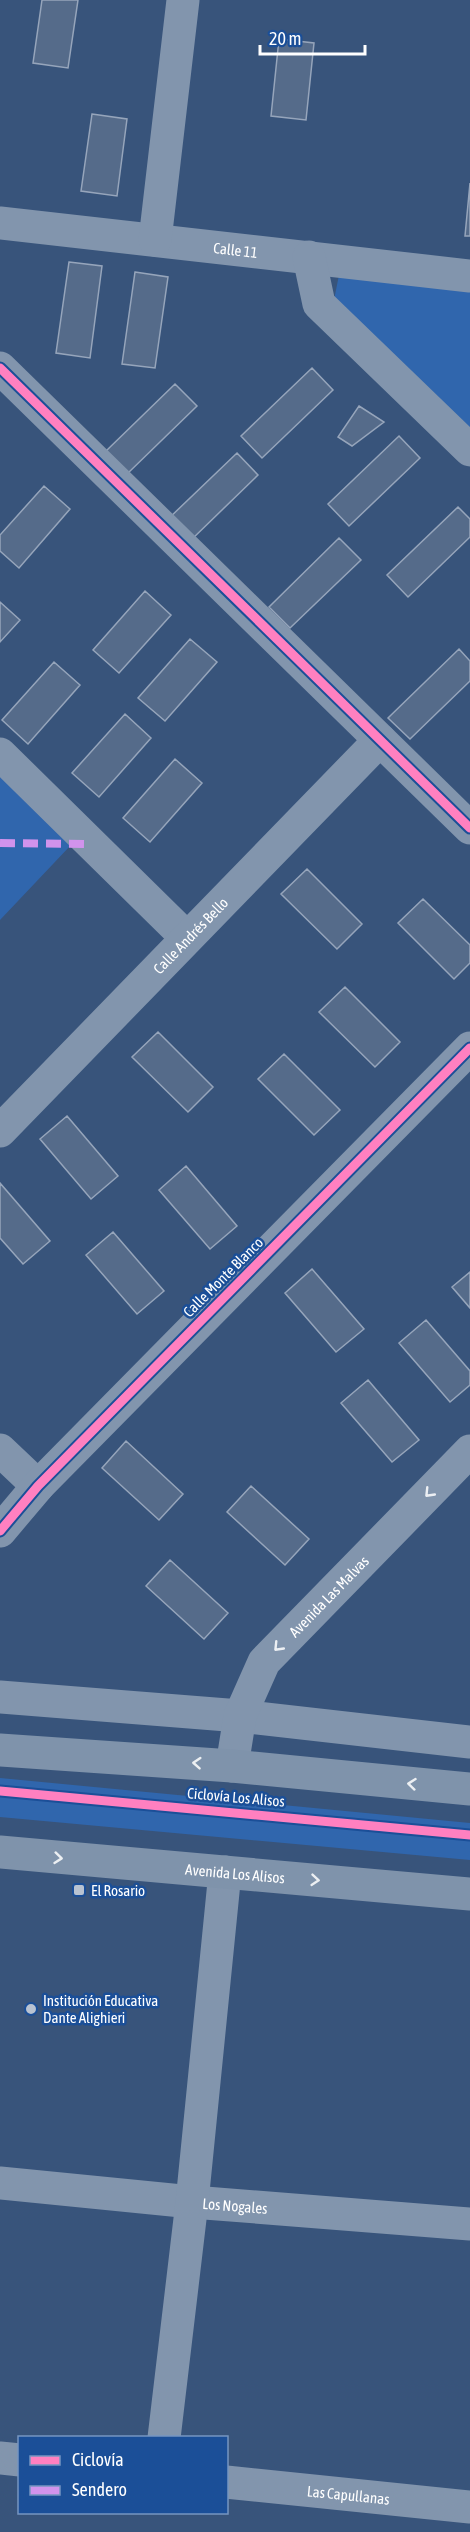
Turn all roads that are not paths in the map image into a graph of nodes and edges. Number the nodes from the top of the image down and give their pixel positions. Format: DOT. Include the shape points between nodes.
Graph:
graph roads {
  1 [pos="183,0"];
  2 [pos="0,223"];
  3 [pos="155,240"];
  4 [pos="309,257"];
  5 [pos="470,276"];
  6 [pos="0,368"];
  7 [pos="470,450"];
  8 [pos="380,740"];
  9 [pos="0,754"];
  10 [pos="470,828"];
  11 [pos="186,937"];
  12 [pos="470,1048"];
  13 [pos="0,1131"];
  14 [pos="0,1450"];
  15 [pos="470,1451"];
  16 [pos="38,1486"];
  17 [pos="0,1531"];
  18 [pos="0,1697"];
  19 [pos="240,1716"];
  20 [pos="470,1743"];
  21 [pos="0,1750"];
  22 [pos="232,1766"];
  23 [pos="470,1789"];
  24 [pos="0,1851"];
  25 [pos="225,1872"];
  26 [pos="470,1894"];
  27 [pos="0,2183"];
  28 [pos="192,2202"];
  29 [pos="470,2224"];
  30 [pos="164,2436"];
  31 [pos="0,2458"];
  32 [pos="18,2460"];
  33 [pos="228,2482"];
  34 [pos="470,2507"];
  1 -- 3 [label="street"];
  2 -- 3 [label="street, Calle 11"];
  3 -- 4 [label="street, Calle 11"];
  4 -- 5 [label="street, Calle 11"];
  4 -- 7 [label="street" via="319,304"];
  6 -- 8 [label="street"];
  8 -- 10 [label="street"];
  8 -- 11 [label="street, Calle Andrés Bello"];
  9 -- 11 [label="street"];
  11 -- 13 [label="street, Calle Andrés Bello"];
  12 -- 16 [label="street, Calle Monte Blanco"];
  14 -- 16 [label="street"];
  15 -- 19 [label="street, Avenida Las Malvas, one-way" via="264,1662"];
  16 -- 17 [label="street, Calle Monte Blanco"];
  18 -- 19 [label="street"];
  19 -- 20 [label="street"];
  19 -- 22 [label="street, Avenida Las Malvas"];
  22 -- 21 [label="main road, one-way"];
  23 -- 22 [label="main road, one-way"];
  24 -- 25 [label="main road, Avenida Los Alisos, one-way"];
  25 -- 26 [label="main road, Avenida Los Alisos, one-way"];
  25 -- 28 [label="street"];
  27 -- 28 [label="street, Los Nogales"];
  28 -- 29 [label="street, Los Nogales"];
  28 -- 30 [label="street"];
  31 -- 32 [label="street"];
  33 -- 34 [label="street, Las Capullanas"];
}
